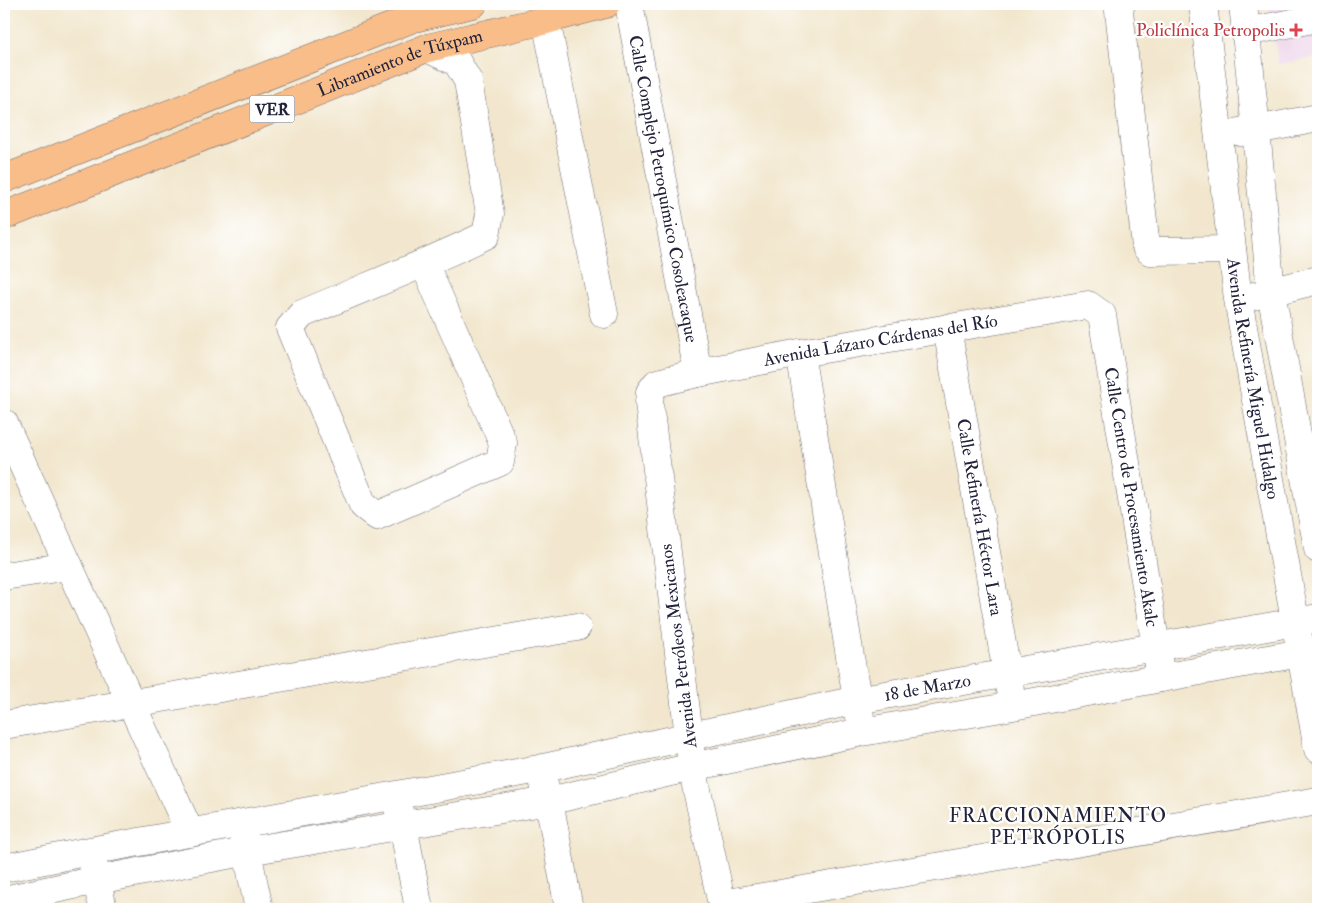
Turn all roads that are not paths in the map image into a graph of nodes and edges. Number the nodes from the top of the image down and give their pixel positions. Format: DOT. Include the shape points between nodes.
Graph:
graph roads {
  1 [pos="473,4"];
  2 [pos="606,4"];
  3 [pos="629,4"];
  4 [pos="1121,4"];
  5 [pos="1203,4"];
  6 [pos="1243,4"];
  7 [pos="1318,18"];
  8 [pos="546,20"];
  9 [pos="1246,32"];
  10 [pos="427,48"];
  11 [pos="1318,118"];
  12 [pos="1256,130"];
  13 [pos="1218,134"];
  14 [pos="4,179"];
  15 [pos="4,216"];
  16 [pos="1232,250"];
  17 [pos="424,263"];
  18 [pos="1318,280"];
  19 [pos="1271,292"];
  20 [pos="1238,299"];
  21 [pos="604,314"];
  22 [pos="1102,315"];
  23 [pos="948,328"];
  24 [pos="800,353"];
  25 [pos="698,372"];
  26 [pos="657,383"];
  27 [pos="5,427"];
  28 [pos="1318,548"];
  29 [pos="69,566"];
  30 [pos="4,576"];
  31 [pos="1307,619"];
  32 [pos="577,627"];
  33 [pos="1156,646"];
  34 [pos="1310,652"];
  35 [pos="1007,672"];
  36 [pos="1161,678"];
  37 [pos="857,700"];
  38 [pos="131,702"];
  39 [pos="1013,706"];
  40 [pos="4,725"];
  41 [pos="862,732"];
  42 [pos="689,736"];
  43 [pos="1318,749"];
  44 [pos="692,767"];
  45 [pos="538,769"];
  46 [pos="394,795"];
  47 [pos="549,801"];
  48 [pos="1318,801"];
  49 [pos="241,824"];
  50 [pos="403,825"];
  51 [pos="190,832"];
  52 [pos="90,850"];
  53 [pos="248,851"];
  54 [pos="4,868"];
  55 [pos="97,880"];
  56 [pos="4,900"];
  57 [pos="722,907"];
  58 [pos="103,909"];
  59 [pos="259,909"];
  60 [pos="418,909"];
  61 [pos="569,909"];
  1 -- 14 [label="main road, Libramiento de Túxpam / VER" via="411,19"];
  2 -- 8 [label="main road, Libramiento de Túxpam / VER"];
  3 -- 25 [label="street, Calle Complejo Petroquímico Cosoleacaque"];
  4 -- 16 [label="street" via="1119,11 1146,247 1150,250"];
  5 -- 13 [label="street, Avenida Refinería Miguel Hidalgo"];
  6 -- 9 [label="street, Avenida Refinería Miguel Hidalgo"];
  7 -- 9 [label="street"];
  8 -- 10 [label="main road, Libramiento de Túxpam / VER"];
  8 -- 21 [label="street"];
  9 -- 12 [label="street, Avenida Refinería Miguel Hidalgo"];
  10 -- 15 [label="main road, Libramiento de Túxpam / VER"];
  10 -- 17 [label="street" via="457,62 468,81 490,214 486,235"];
  11 -- 12 [label="street"];
  12 -- 13 [label="street"];
  12 -- 19 [label="street, Avenida Refinería Miguel Hidalgo"];
  13 -- 16 [label="street, Avenida Refinería Miguel Hidalgo"];
  16 -- 20 [label="street, Avenida Refinería Miguel Hidalgo"];
  17 -- 17 [label="street" via="302,314 290,328 363,505 376,516 500,462 502,443"];
  18 -- 19 [label="street"];
  19 -- 20 [label="street"];
  19 -- 28 [label="street, Avenida Refinería Miguel Hidalgo"];
  20 -- 31 [label="street, Avenida Refinería Miguel Hidalgo"];
  22 -- 23 [label="street, Avenida Lázaro Cárdenas del Río" via="1088,305"];
  22 -- 33 [label="street, Calle Centro de Procesamiento Akalc"];
  23 -- 24 [label="street, Avenida Lázaro Cárdenas del Río"];
  23 -- 35 [label="street, Calle Refinería Héctor Lara"];
  24 -- 25 [label="street, Avenida Lázaro Cárdenas del Río"];
  24 -- 37 [label="street"];
  25 -- 26 [label="street, Avenida Lázaro Cárdenas del Río"];
  26 -- 42 [label="street, Avenida Petróleos Mexicanos" via="650,392 649,403"];
  27 -- 29 [label="street"];
  29 -- 30 [label="street"];
  29 -- 38 [label="street"];
  31 -- 33 [label="street, 18 de Marzo"];
  31 -- 34 [label="street, Avenida Refinería Miguel Hidalgo"];
  32 -- 38 [label="street"];
  33 -- 35 [label="street, 18 de Marzo"];
  33 -- 36 [label="street, Calle Centro de Procesamiento Akalc"];
  34 -- 36 [label="street, 18 de Marzo"];
  34 -- 43 [label="street, Avenida Refinería Miguel Hidalgo"];
  35 -- 37 [label="street, 18 de Marzo"];
  35 -- 39 [label="street, Calle Refinería Héctor Lara"];
  36 -- 39 [label="street, 18 de Marzo"];
  37 -- 41 [label="street"];
  37 -- 42 [label="street, 18 de Marzo"];
  38 -- 40 [label="street"];
  38 -- 51 [label="street"];
  39 -- 41 [label="street, 18 de Marzo"];
  41 -- 44 [label="street, 18 de Marzo"];
  42 -- 44 [label="street, Avenida Petróleos Mexicanos"];
  42 -- 45 [label="street, 18 de Marzo"];
  44 -- 47 [label="street, 18 de Marzo"];
  44 -- 57 [label="street, Avenida Petróleos Mexicanos"];
  45 -- 46 [label="street, 18 de Marzo"];
  45 -- 47 [label="street"];
  46 -- 49 [label="street, 18 de Marzo"];
  46 -- 50 [label="street"];
  47 -- 50 [label="street, 18 de Marzo"];
  47 -- 61 [label="street"];
  48 -- 57 [label="street"];
  49 -- 51 [label="street, 18 de Marzo"];
  49 -- 53 [label="street"];
  50 -- 53 [label="street, 18 de Marzo"];
  50 -- 60 [label="street"];
  51 -- 52 [label="street, 18 de Marzo"];
  52 -- 54 [label="street, 18 de Marzo"];
  52 -- 55 [label="street"];
  53 -- 55 [label="street, 18 de Marzo"];
  53 -- 59 [label="street"];
  55 -- 56 [label="street, 18 de Marzo"];
  55 -- 58 [label="street"];
}
